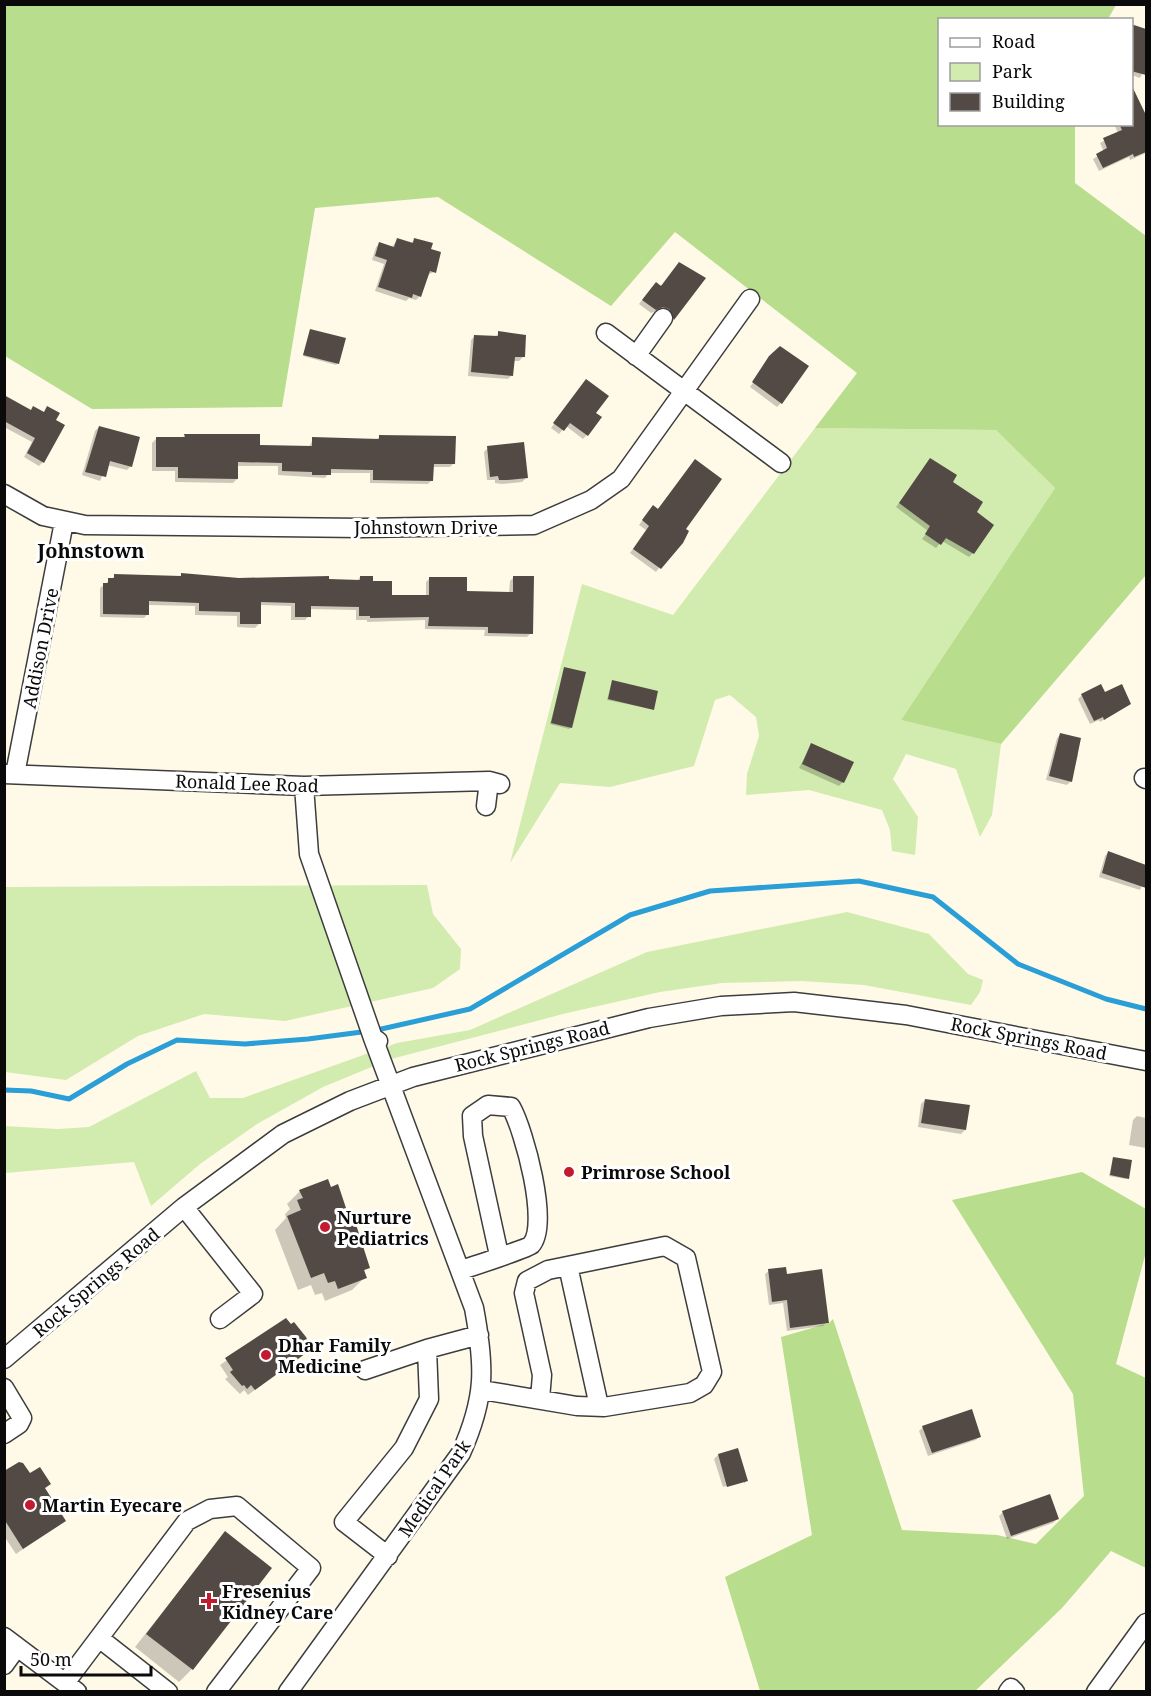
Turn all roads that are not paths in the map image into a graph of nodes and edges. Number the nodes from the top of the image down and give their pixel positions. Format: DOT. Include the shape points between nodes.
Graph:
graph roads {
  1 [pos="750,299"];
  2 [pos="663,318"];
  3 [pos="606,333"];
  4 [pos="636,356"];
  5 [pos="682,391"];
  6 [pos="781,463"];
  7 [pos="4,494"];
  8 [pos="64,522"];
  9 [pos="10,774"];
  10 [pos="304,786"];
  11 [pos="486,806"];
  12 [pos="1146,1061"];
  13 [pos="389,1086"];
  14 [pos="184,1207"];
  15 [pos="499,1256"];
  16 [pos="568,1266"];
  17 [pos="461,1270"];
  18 [pos="220,1319"];
  19 [pos="479,1335"];
  20 [pos="427,1349"];
  21 [pos="4,1359"];
  22 [pos="365,1370"];
  23 [pos="4,1388"];
  24 [pos="482,1390"];
  25 [pos="540,1399"];
  26 [pos="599,1406"];
  27 [pos="4,1434"];
  28 [pos="388,1556"];
  29 [pos="1146,1623"];
  30 [pos="99,1638"];
  31 [pos="11,1642"];
  32 [pos="4,1665"];
  33 [pos="71,1687"];
  34 [pos="168,1692"];
  35 [pos="216,1692"];
  36 [pos="288,1692"];
  37 [pos="1008,1692"];
  38 [pos="1015,1692"];
  39 [pos="1096,1692"];
  1 -- 5 [label="street, Johnstown Drive"];
  2 -- 4 [label="street"];
  3 -- 4 [label="street"];
  4 -- 5 [label="street"];
  5 -- 6 [label="street"];
  5 -- 8 [label="street, Johnstown Drive" via="621,478 591,500 534,525 354,528"];
  7 -- 8 [label="street, Johnstown Drive" via="43,516"];
  8 -- 9 [label="street, Addison Drive"];
  9 -- 10 [label="street, Ronald Lee Road"];
  10 -- 11 [label="street, Ronald Lee Road" via="495,783"];
  10 -- 13 [label="street, Medical Park" via="309,854 376,1039"];
  12 -- 13 [label="street, Rock Springs Road" via="906,1015 794,1002 721,1006 638,1020"];
  13 -- 14 [label="street, Rock Springs Road" via="283,1134"];
  13 -- 17 [label="street, Medical Park"];
  14 -- 18 [label="street" via="253,1294"];
  14 -- 21 [label="street, Rock Springs Road"];
  15 -- 15 [label="street" via="529,1248 538,1235 539,1209 519,1122 511,1107 488,1106 472,1116 472,1136"];
  15 -- 17 [label="street"];
  16 -- 25 [label="street" via="535,1275 527,1281 524,1293 542,1375"];
  16 -- 26 [label="street"];
  16 -- 26 [label="street" via="665,1246 686,1258 692,1281 711,1372 704,1385 690,1393"];
  17 -- 19 [label="street, Medical Park"];
  19 -- 20 [label="street"];
  19 -- 24 [label="street, Medical Park"];
  20 -- 22 [label="street"];
  20 -- 28 [label="street" via="429,1400 404,1448 344,1522"];
  23 -- 27 [label="street" via="22,1418"];
  24 -- 25 [label="street"];
  24 -- 28 [label="street, Medical Park" via="474,1425 461,1453"];
  25 -- 26 [label="street"];
  28 -- 36 [label="street, Medical Park"];
  29 -- 39 [label="street"];
  30 -- 33 [label="street"];
  30 -- 34 [label="street"];
  30 -- 35 [label="street" via="187,1521 210,1509 237,1506 311,1568"];
  31 -- 32 [label="street"];
  31 -- 33 [label="street"];
  37 -- 38 [label="street" via="1011,1688"];
}
